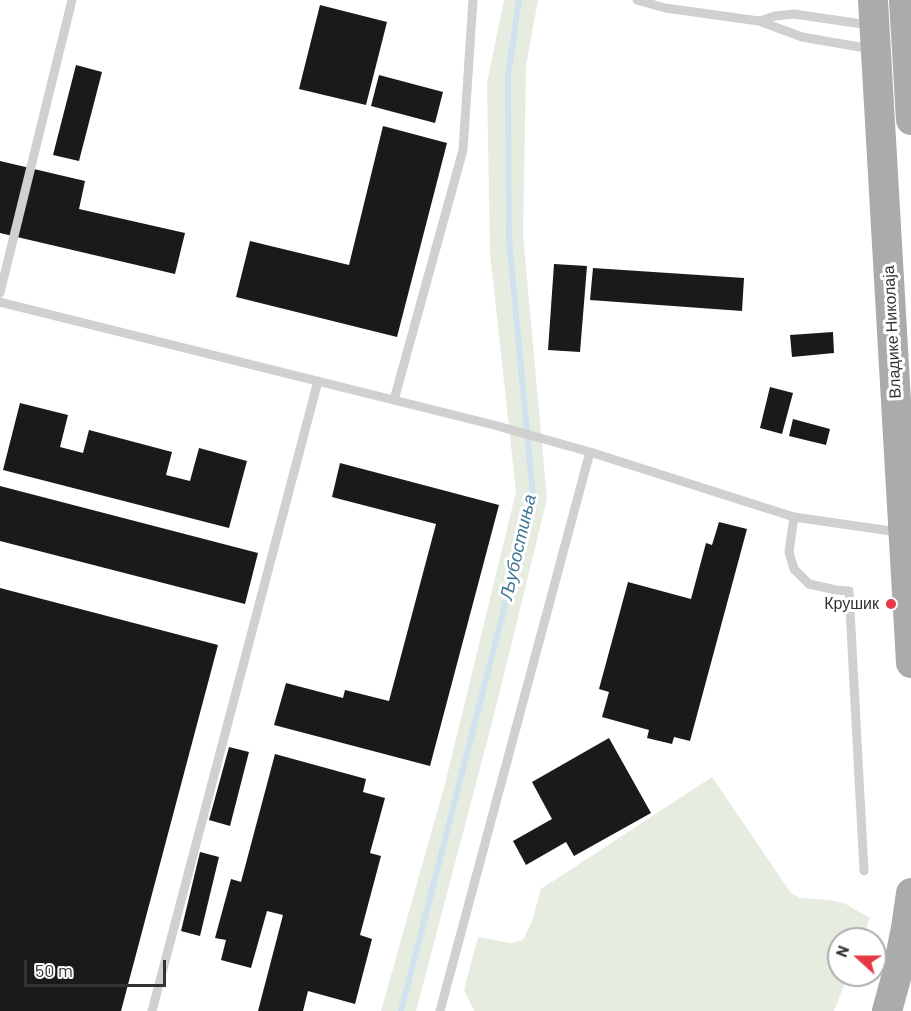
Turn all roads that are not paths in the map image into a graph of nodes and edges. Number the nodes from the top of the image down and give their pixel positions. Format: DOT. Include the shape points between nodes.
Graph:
graph roads {
  1 [pos="72,0"];
  2 [pos="473,0"];
  3 [pos="637,0"];
  4 [pos="904,0"];
  5 [pos="759,21"];
  6 [pos="875,25"];
  7 [pos="911,120"];
  8 [pos="0,293"];
  9 [pos="0,302"];
  10 [pos="318,381"];
  11 [pos="394,400"];
  12 [pos="590,452"];
  13 [pos="794,516"];
  14 [pos="903,533"];
  15 [pos="911,663"];
  16 [pos="864,871"];
  17 [pos="911,893"];
  18 [pos="152,1011"];
  19 [pos="440,1011"];
  20 [pos="887,1011"];
  1 -- 8 [label="lane"];
  2 -- 11 [label="lane" via="463,150"];
  3 -- 5 [label="lane" via="665,8"];
  4 -- 7 [label="main road"];
  5 -- 6 [label="lane" via="794,14"];
  5 -- 6 [label="lane" via="802,37"];
  6 -- 14 [label="main road, Владике Николаја"];
  9 -- 10 [label="lane"];
  10 -- 11 [label="lane"];
  10 -- 18 [label="lane"];
  11 -- 12 [label="lane"];
  12 -- 13 [label="lane"];
  12 -- 19 [label="lane"];
  13 -- 14 [label="lane"];
  13 -- 16 [label="lane" via="789,552 794,569 809,584 849,591"];
  14 -- 15 [label="main road, Владике Николаја"];
  17 -- 20 [label="main road"];
}
